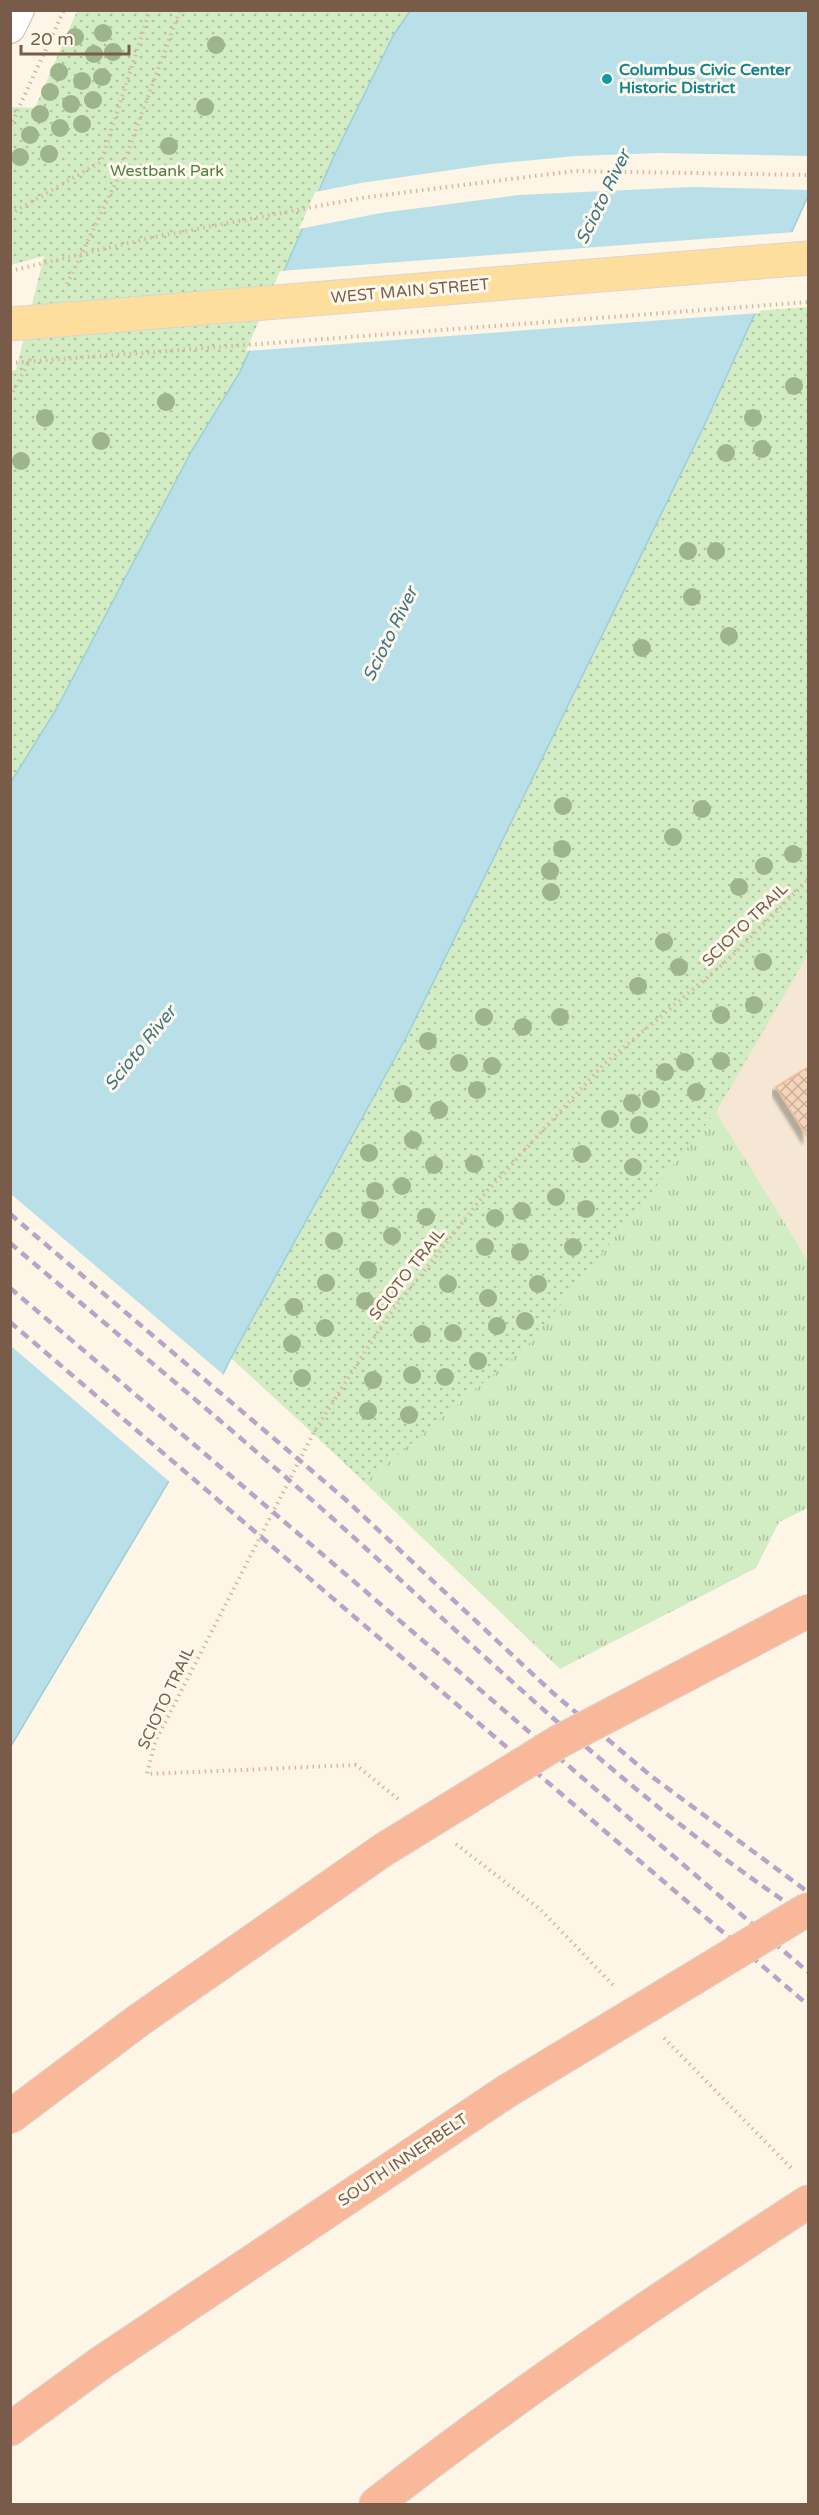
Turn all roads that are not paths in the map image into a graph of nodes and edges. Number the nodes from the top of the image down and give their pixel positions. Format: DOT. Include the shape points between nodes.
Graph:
graph roads {
  1 [pos="19,10"];
  2 [pos="10,28"];
  3 [pos="808,258"];
  4 [pos="10,324"];
  5 [pos="808,1611"];
  6 [pos="808,1909"];
  7 [pos="10,2117"];
  8 [pos="804,2189"];
  9 [pos="808,2225"];
  10 [pos="703,2270"];
  11 [pos="10,2429"];
  12 [pos="376,2505"];
  1 -- 2 [label="street"];
  3 -- 4 [label="main road, WEST MAIN STREET, bridge"];
  5 -- 7 [label="highway, bridge" via="560,1741 383,1850 138,2020"];
  6 -- 11 [label="highway, SOUTH INNERBELT, bridge" via="507,2091 102,2362"];
  8 -- 10 [label="highway"];
  9 -- 10 [label="highway"];
  10 -- 12 [label="highway" via="448,2448"];
}
